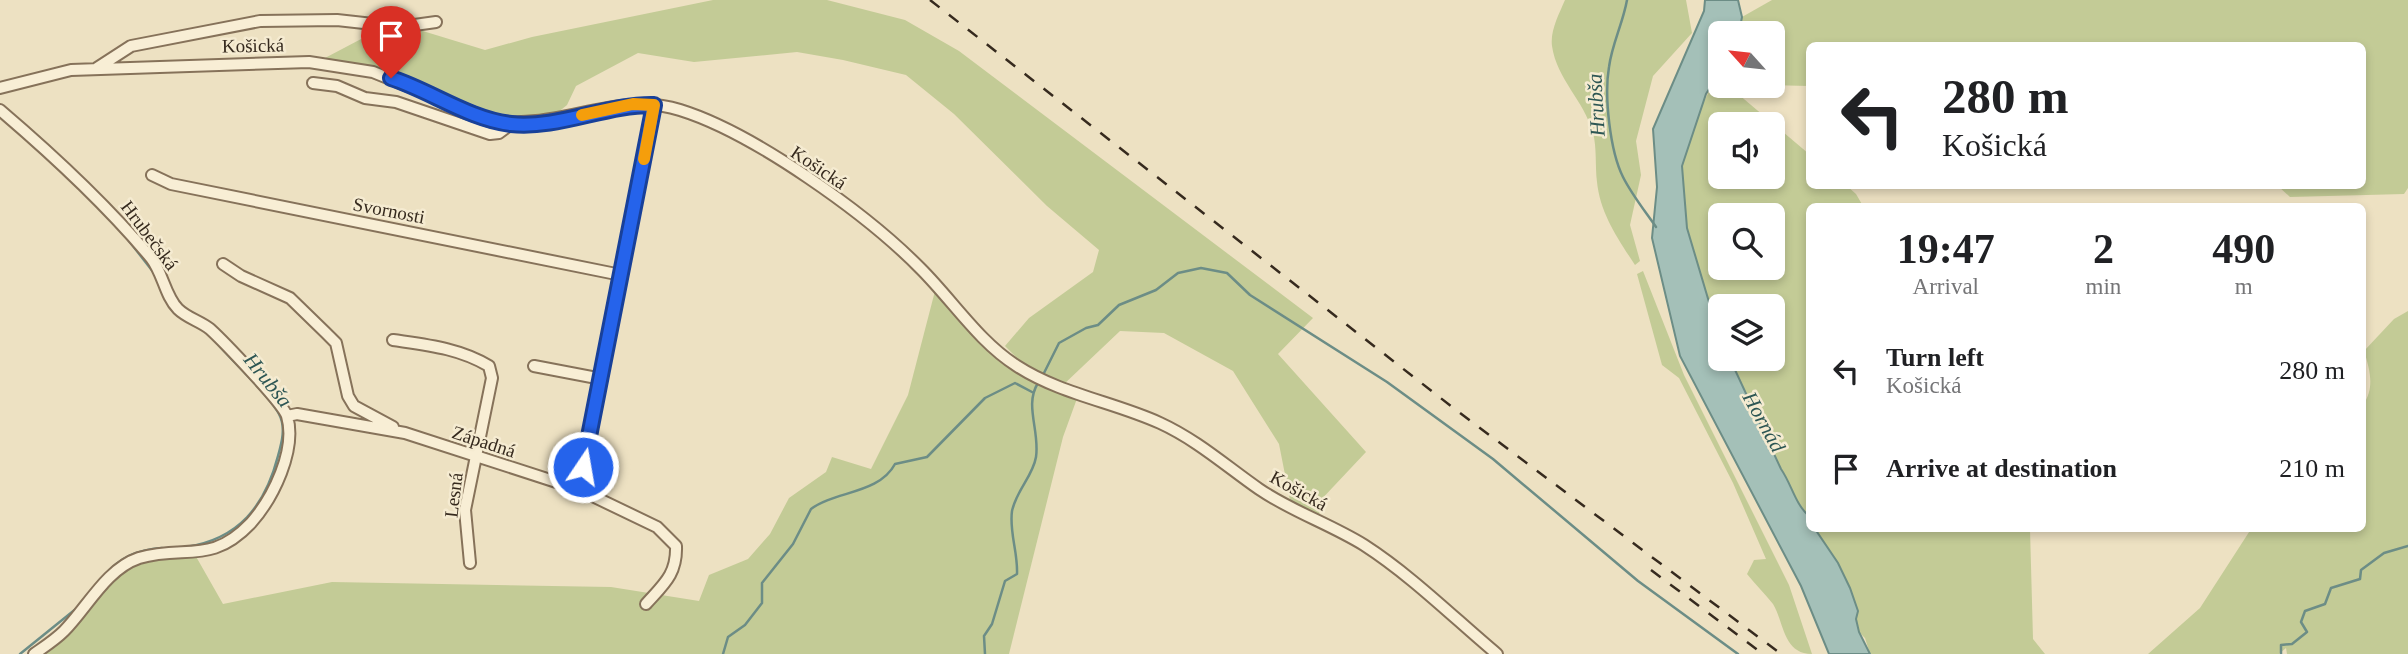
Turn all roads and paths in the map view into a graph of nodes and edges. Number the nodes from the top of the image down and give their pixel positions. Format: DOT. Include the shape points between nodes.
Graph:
graph roads {
  1 [pos="436,22"];
  2 [pos="97,68"];
  3 [pos="313,83"];
  4 [pos="0,88"];
  5 [pos="654,105"];
  6 [pos="0,110"];
  7 [pos="511,124"];
  8 [pos="152,175"];
  9 [pos="223,264"];
  10 [pos="621,275"];
  11 [pos="393,340"];
  12 [pos="534,366"];
  13 [pos="602,379"];
  14 [pos="288,416"];
  15 [pos="405,433"];
  16 [pos="478,457"];
  17 [pos="578,489"];
  18 [pos="470,563"];
  19 [pos="646,604"];
  20 [pos="34,654"];
  21 [pos="1497,654"];
  1 -- 2 [label="street" via="400,27 337,20 260,21 131,46"];
  2 -- 4 [label="street, Košická" via="47,74"];
  2 -- 7 [label="street, Košická" via="285,62 345,66 409,84 483,117"];
  3 -- 7 [label="street" via="396,102 489,134"];
  5 -- 7 [label="street, Košická" via="633,104 542,123"];
  5 -- 10 [label="street"];
  5 -- 21 [label="street, Košická" via="720,126 856,212 902,250 979,334 1017,367 1159,423 1203,446 1261,490 1365,546"];
  6 -- 14 [label="street, Hrubečská" via="105,205 153,262 178,309 216,335 280,401"];
  8 -- 10 [label="street, Svornosti" via="171,184"];
  9 -- 15 [label="street, Západná" via="290,298 336,343 354,406"];
  10 -- 13 [label="street"];
  11 -- 16 [label="street, Lesná" via="443,347 489,366 492,378"];
  12 -- 13 [label="street"];
  13 -- 17 [label="street"];
  14 -- 15 [label="street, Západná"];
  14 -- 20 [label="street" via="288,442 277,483 268,502 243,530 220,548 126,564 63,632"];
  15 -- 16 [label="street, Západná"];
  16 -- 17 [label="street, Západná"];
  16 -- 18 [label="street, Lesná" via="465,510"];
  17 -- 19 [label="street, Západná" via="657,527 676,546 677,564"];
}
